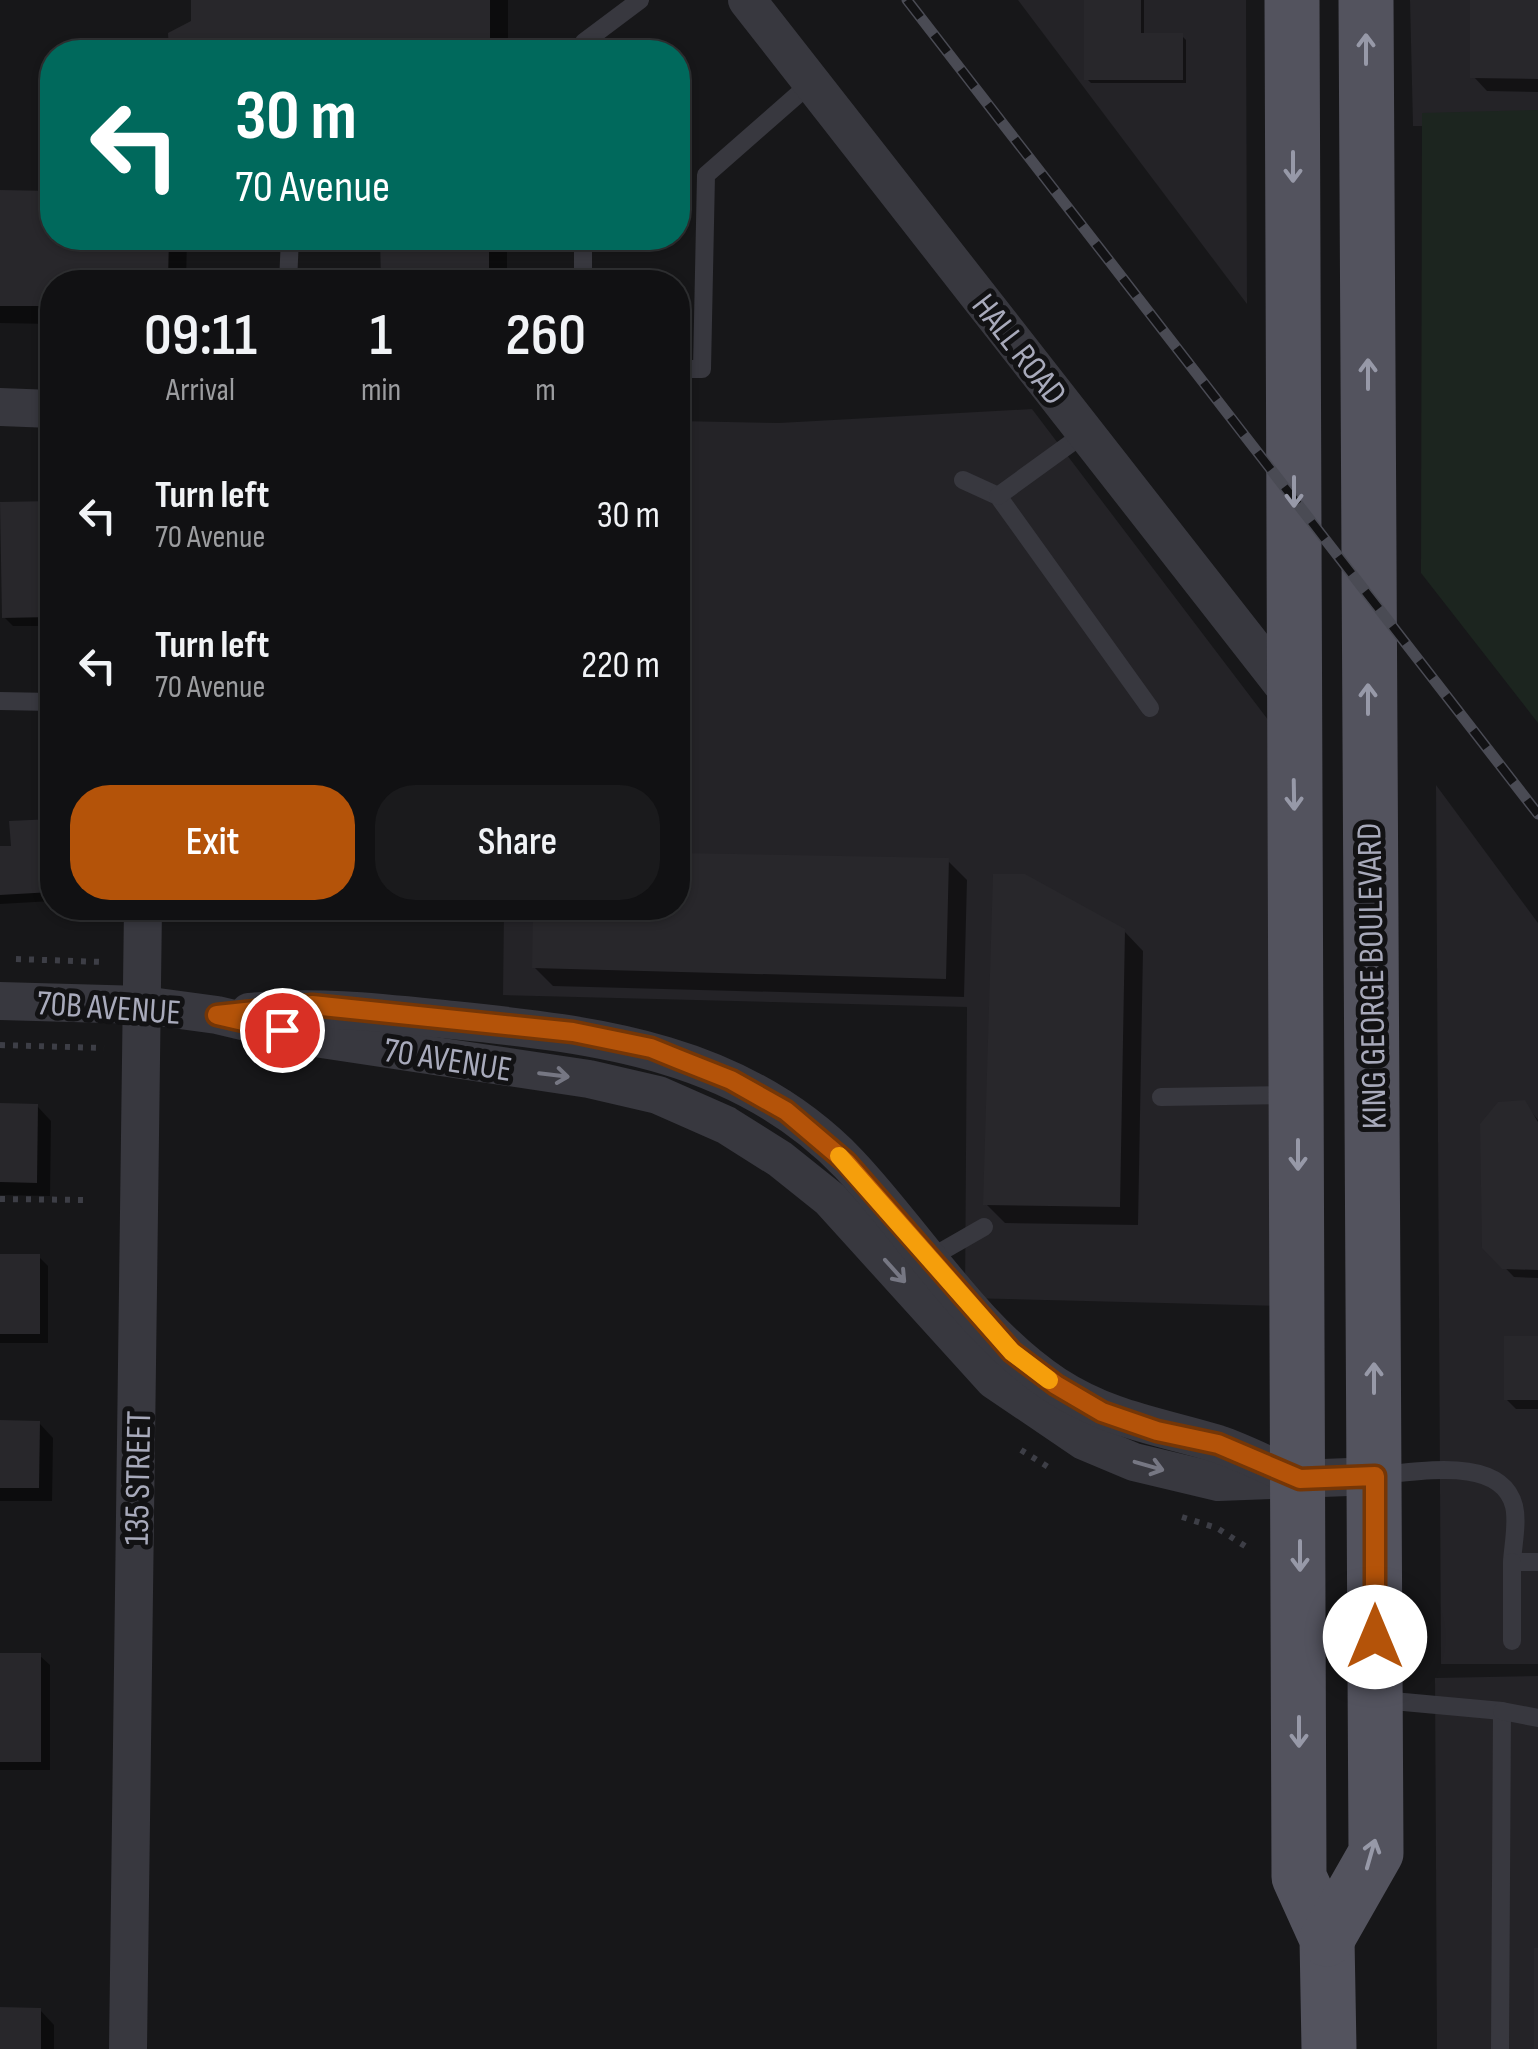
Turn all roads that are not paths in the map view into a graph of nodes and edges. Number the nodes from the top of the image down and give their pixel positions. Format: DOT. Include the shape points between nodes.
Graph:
graph roads {
  1 [pos="640,0"];
  2 [pos="748,0"];
  3 [pos="1292,0"];
  4 [pos="1366,0"];
  5 [pos="587,40"];
  6 [pos="812,82"];
  7 [pos="690,370"];
  8 [pos="0,407"];
  9 [pos="40,408"];
  10 [pos="1085,433"];
  11 [pos="963,480"];
  12 [pos="998,496"];
  13 [pos="1294,698"];
  14 [pos="0,701"];
  15 [pos="40,702"];
  16 [pos="1150,708"];
  17 [pos="1368,797"];
  18 [pos="144,920"];
  19 [pos="0,1000"];
  20 [pos="143,1005"];
  21 [pos="217,1015"];
  22 [pos="1298,1095"];
  23 [pos="1161,1097"];
  24 [pos="984,1226"];
  25 [pos="930,1258"];
  26 [pos="1375,1476"];
  27 [pos="1300,1479"];
  28 [pos="1512,1562"];
  29 [pos="1538,1562"];
  30 [pos="1512,1641"];
  31 [pos="1375,1700"];
  32 [pos="1502,1711"];
  33 [pos="1538,1718"];
  34 [pos="1327,1939"];
  35 [pos="128,2049"];
  36 [pos="1329,2049"];
  37 [pos="1500,2049"];
  1 -- 5 [label="lane"];
  2 -- 6 [label="street, HALL ROAD"];
  3 -- 13 [label="main road, KING GEORGE BOULEVARD, one-way"];
  17 -- 4 [label="main road, KING GEORGE BOULEVARD, one-way"];
  6 -- 7 [label="lane" via="706,174 702,370"];
  6 -- 10 [label="street, HALL ROAD"];
  8 -- 9 [label="street"];
  10 -- 12 [label="lane"];
  10 -- 13 [label="street, HALL ROAD"];
  11 -- 12 [label="lane"];
  12 -- 16 [label="lane"];
  13 -- 17 [label="main road"];
  13 -- 22 [label="main road, KING GEORGE BOULEVARD, one-way"];
  14 -- 15 [label="lane"];
  26 -- 17 [label="main road, KING GEORGE BOULEVARD, one-way"];
  18 -- 20 [label="street, 135 STREET"];
  19 -- 20 [label="street, 70B AVENUE"];
  20 -- 21 [label="street, 70B AVENUE"];
  20 -- 35 [label="street, 135 STREET"];
  21 -- 25 [label="street, 70 AVENUE" via="312,1005 573,1032 651,1048 786,1111 846,1162"];
  21 -- 27 [label="street, 70 AVENUE, one-way" via="452,1062 589,1079 675,1102 780,1158 830,1199 994,1380 1084,1441 1197,1479"];
  22 -- 23 [label="lane"];
  22 -- 27 [label="main road, KING GEORGE BOULEVARD, one-way"];
  24 -- 25 [label="lane"];
  25 -- 27 [label="street, 70 AVENUE" via="1012,1352 1056,1385 1102,1412 1218,1444"];
  26 -- 27 [label="street, 70 AVENUE"];
  26 -- 28 [label="lane" via="1468,1471 1497,1480 1514,1504"];
  26 -- 31 [label="main road, KING GEORGE BOULEVARD"];
  27 -- 34 [label="main road, KING GEORGE BOULEVARD, one-way" via="1298,1877"];
  28 -- 29 [label="lane"];
  28 -- 30 [label="lane"];
  31 -- 32 [label="lane"];
  34 -- 31 [label="main road, KING GEORGE BOULEVARD, one-way" via="1376,1853"];
  32 -- 33 [label="lane"];
  32 -- 37 [label="lane"];
  34 -- 36 [label="main road, KING GEORGE BOULEVARD"];
}
